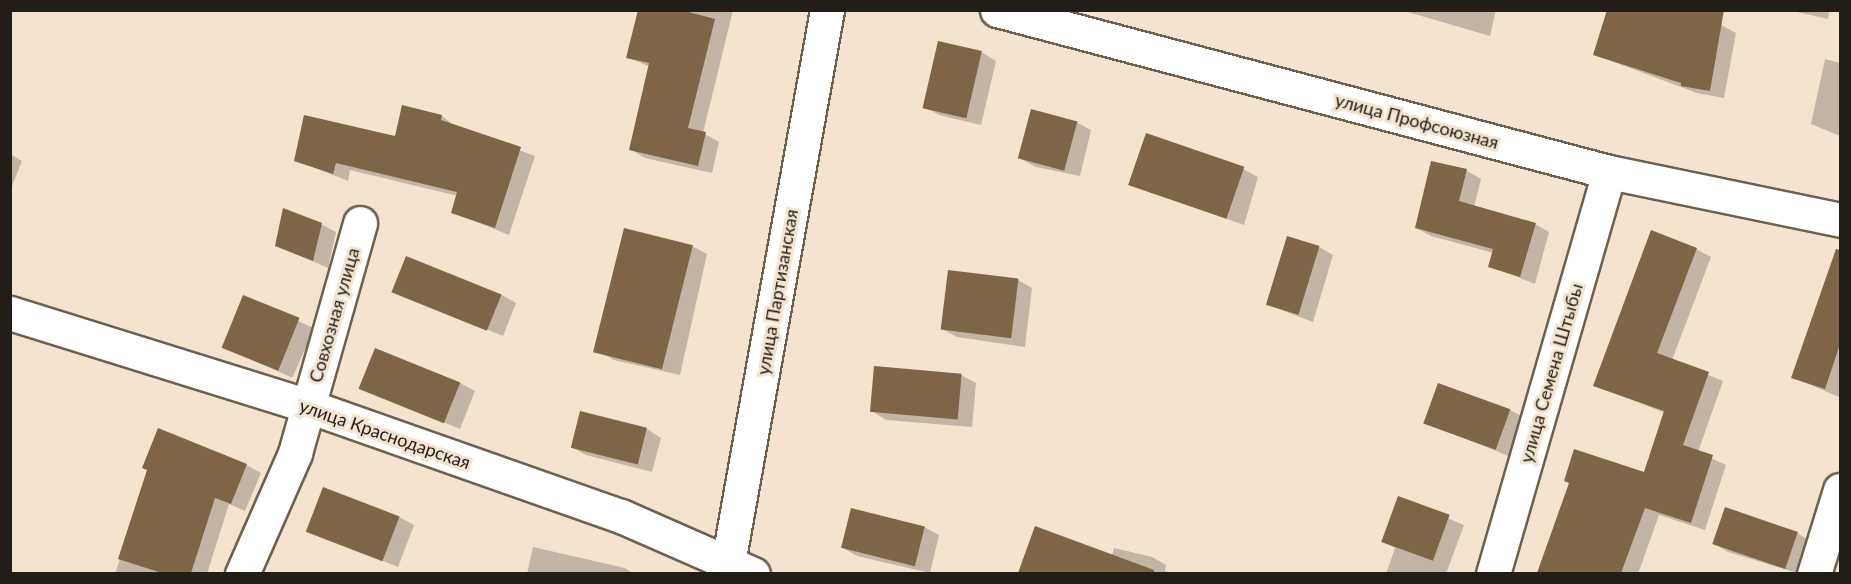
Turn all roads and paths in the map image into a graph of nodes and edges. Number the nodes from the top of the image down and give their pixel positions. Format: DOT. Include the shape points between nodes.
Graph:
graph roads {
  1 [pos="827,10"];
  2 [pos="997,10"];
  3 [pos="1608,172"];
  4 [pos="1840,220"];
  5 [pos="360,223"];
  6 [pos="10,313"];
  7 [pos="308,406"];
  8 [pos="1840,489"];
  9 [pos="736,571"];
  10 [pos="242,573"];
  11 [pos="1493,573"];
  12 [pos="1814,573"];
  1 -- 9 [label="street, улица Партизанская"];
  2 -- 3 [label="street, улица Профсоюзная"];
  3 -- 4 [label="street, улица Профсоюзная"];
  3 -- 11 [label="street, улица Семена Штыбы"];
  5 -- 7 [label="street, Совхозная улица"];
  6 -- 7 [label="street, улица Краснодарская"];
  7 -- 9 [label="street, улица Краснодарская" via="621,516"];
  7 -- 10 [label="street, Совхозная улица" via="295,453"];
  8 -- 12 [label="street"];
}
